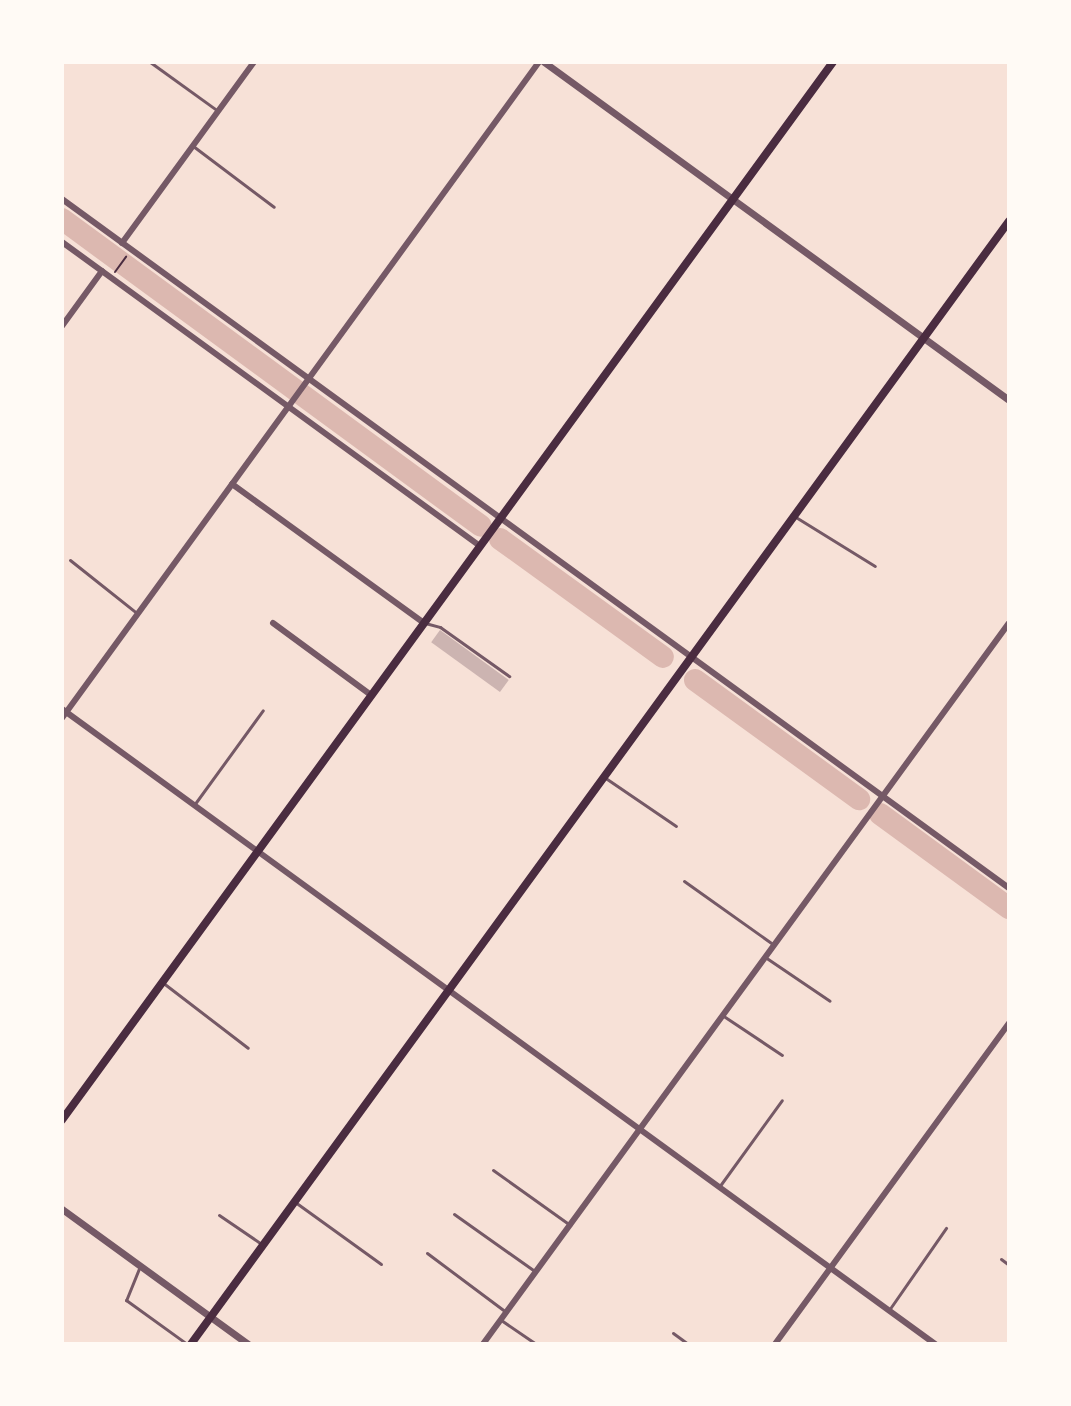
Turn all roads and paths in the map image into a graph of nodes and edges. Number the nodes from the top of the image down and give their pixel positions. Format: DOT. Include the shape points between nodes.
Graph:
graph roads {
  1 [pos="150,62"];
  2 [pos="254,62"];
  3 [pos="542,62"];
  4 [pos="833,62"];
  5 [pos="218,111"];
  6 [pos="193,146"];
  7 [pos="62,199"];
  8 [pos="733,199"];
  9 [pos="274,207"];
  10 [pos="1009,221"];
  11 [pos="62,242"];
  12 [pos="122,243"];
  13 [pos="131,250"];
  14 [pos="102,271"];
  15 [pos="111,278"];
  16 [pos="62,326"];
  17 [pos="924,338"];
  18 [pos="309,379"];
  19 [pos="1009,400"];
  20 [pos="288,407"];
  21 [pos="232,484"];
  22 [pos="794,516"];
  23 [pos="500,518"];
  24 [pos="480,546"];
  25 [pos="70,560"];
  26 [pos="875,566"];
  27 [pos="138,614"];
  28 [pos="273,623"];
  29 [pos="424,623"];
  30 [pos="1009,623"];
  31 [pos="691,657"];
  32 [pos="509,676"];
  33 [pos="371,695"];
  34 [pos="263,710"];
  35 [pos="63,713"];
  36 [pos="604,777"];
  37 [pos="882,796"];
  38 [pos="194,805"];
  39 [pos="676,826"];
  40 [pos="258,852"];
  41 [pos="684,881"];
  42 [pos="1009,888"];
  43 [pos="774,945"];
  44 [pos="765,957"];
  45 [pos="162,982"];
  46 [pos="449,991"];
  47 [pos="830,1001"];
  48 [pos="722,1015"];
  49 [pos="1009,1023"];
  50 [pos="248,1048"];
  51 [pos="782,1055"];
  52 [pos="782,1100"];
  53 [pos="62,1120"];
  54 [pos="639,1129"];
  55 [pos="493,1170"];
  56 [pos="719,1187"];
  57 [pos="295,1202"];
  58 [pos="62,1209"];
  59 [pos="454,1214"];
  60 [pos="219,1215"];
  61 [pos="570,1225"];
  62 [pos="946,1228"];
  63 [pos="263,1245"];
  64 [pos="427,1253"];
  65 [pos="1001,1259"];
  66 [pos="381,1264"];
  67 [pos="1009,1265"];
  68 [pos="140,1266"];
  69 [pos="831,1268"];
  70 [pos="536,1272"];
  71 [pos="889,1310"];
  72 [pos="506,1312"];
  73 [pos="211,1317"];
  74 [pos="501,1320"];
  75 [pos="673,1333"];
  76 [pos="189,1344"];
  77 [pos="248,1344"];
  78 [pos="483,1344"];
  79 [pos="536,1344"];
  80 [pos="688,1344"];
  81 [pos="775,1344"];
  82 [pos="935,1344"];
  1 -- 5 [label="lane"];
  2 -- 5 [label="street"];
  3 -- 8 [label="street"];
  3 -- 18 [label="street"];
  4 -- 8 [label="main road"];
  5 -- 6 [label="street"];
  6 -- 9 [label="lane"];
  6 -- 12 [label="street"];
  7 -- 12 [label="street"];
  8 -- 17 [label="street"];
  8 -- 23 [label="main road"];
  10 -- 17 [label="main road"];
  11 -- 14 [label="street"];
  12 -- 13 [label="street"];
  13 -- 15 [label="path"];
  13 -- 18 [label="street"];
  14 -- 15 [label="street"];
  14 -- 16 [label="street"];
  15 -- 20 [label="street"];
  17 -- 19 [label="street"];
  17 -- 22 [label="main road"];
  18 -- 20 [label="street"];
  18 -- 23 [label="street"];
  20 -- 21 [label="street"];
  20 -- 24 [label="street"];
  21 -- 27 [label="street"];
  21 -- 29 [label="street"];
  22 -- 26 [label="lane"];
  22 -- 31 [label="main road"];
  23 -- 24 [label="main road"];
  23 -- 31 [label="street"];
  24 -- 29 [label="main road"];
  25 -- 27 [label="lane"];
  27 -- 35 [label="street"];
  28 -- 33 [label="street"];
  29 -- 32 [label="lane" via="440,627"];
  29 -- 33 [label="main road"];
  30 -- 37 [label="street"];
  31 -- 36 [label="main road"];
  31 -- 37 [label="street"];
  33 -- 40 [label="main road"];
  34 -- 38 [label="lane"];
  35 -- 38 [label="street"];
  36 -- 39 [label="lane"];
  36 -- 46 [label="main road"];
  37 -- 42 [label="street"];
  37 -- 43 [label="street"];
  38 -- 40 [label="street"];
  40 -- 45 [label="main road"];
  40 -- 46 [label="street"];
  41 -- 43 [label="lane"];
  43 -- 44 [label="street"];
  44 -- 47 [label="lane"];
  44 -- 48 [label="street"];
  45 -- 50 [label="lane"];
  45 -- 53 [label="main road"];
  46 -- 54 [label="street"];
  46 -- 57 [label="main road"];
  48 -- 51 [label="lane"];
  48 -- 54 [label="street"];
  49 -- 69 [label="street"];
  52 -- 56 [label="lane"];
  54 -- 56 [label="street"];
  54 -- 61 [label="street"];
  55 -- 61 [label="lane"];
  56 -- 69 [label="street"];
  57 -- 63 [label="main road"];
  57 -- 66 [label="lane"];
  58 -- 68 [label="street"];
  59 -- 70 [label="lane"];
  60 -- 63 [label="lane"];
  61 -- 70 [label="street"];
  62 -- 71 [label="lane"];
  63 -- 73 [label="main road"];
  64 -- 72 [label="lane"];
  65 -- 67 [label="lane"];
  68 -- 73 [label="street"];
  68 -- 76 [label="lane" via="124,1297"];
  69 -- 71 [label="street"];
  69 -- 81 [label="street"];
  70 -- 72 [label="street"];
  71 -- 82 [label="street"];
  72 -- 74 [label="street"];
  73 -- 76 [label="main road"];
  73 -- 77 [label="street"];
  74 -- 78 [label="street"];
  74 -- 79 [label="lane"];
  75 -- 80 [label="lane"];
}
